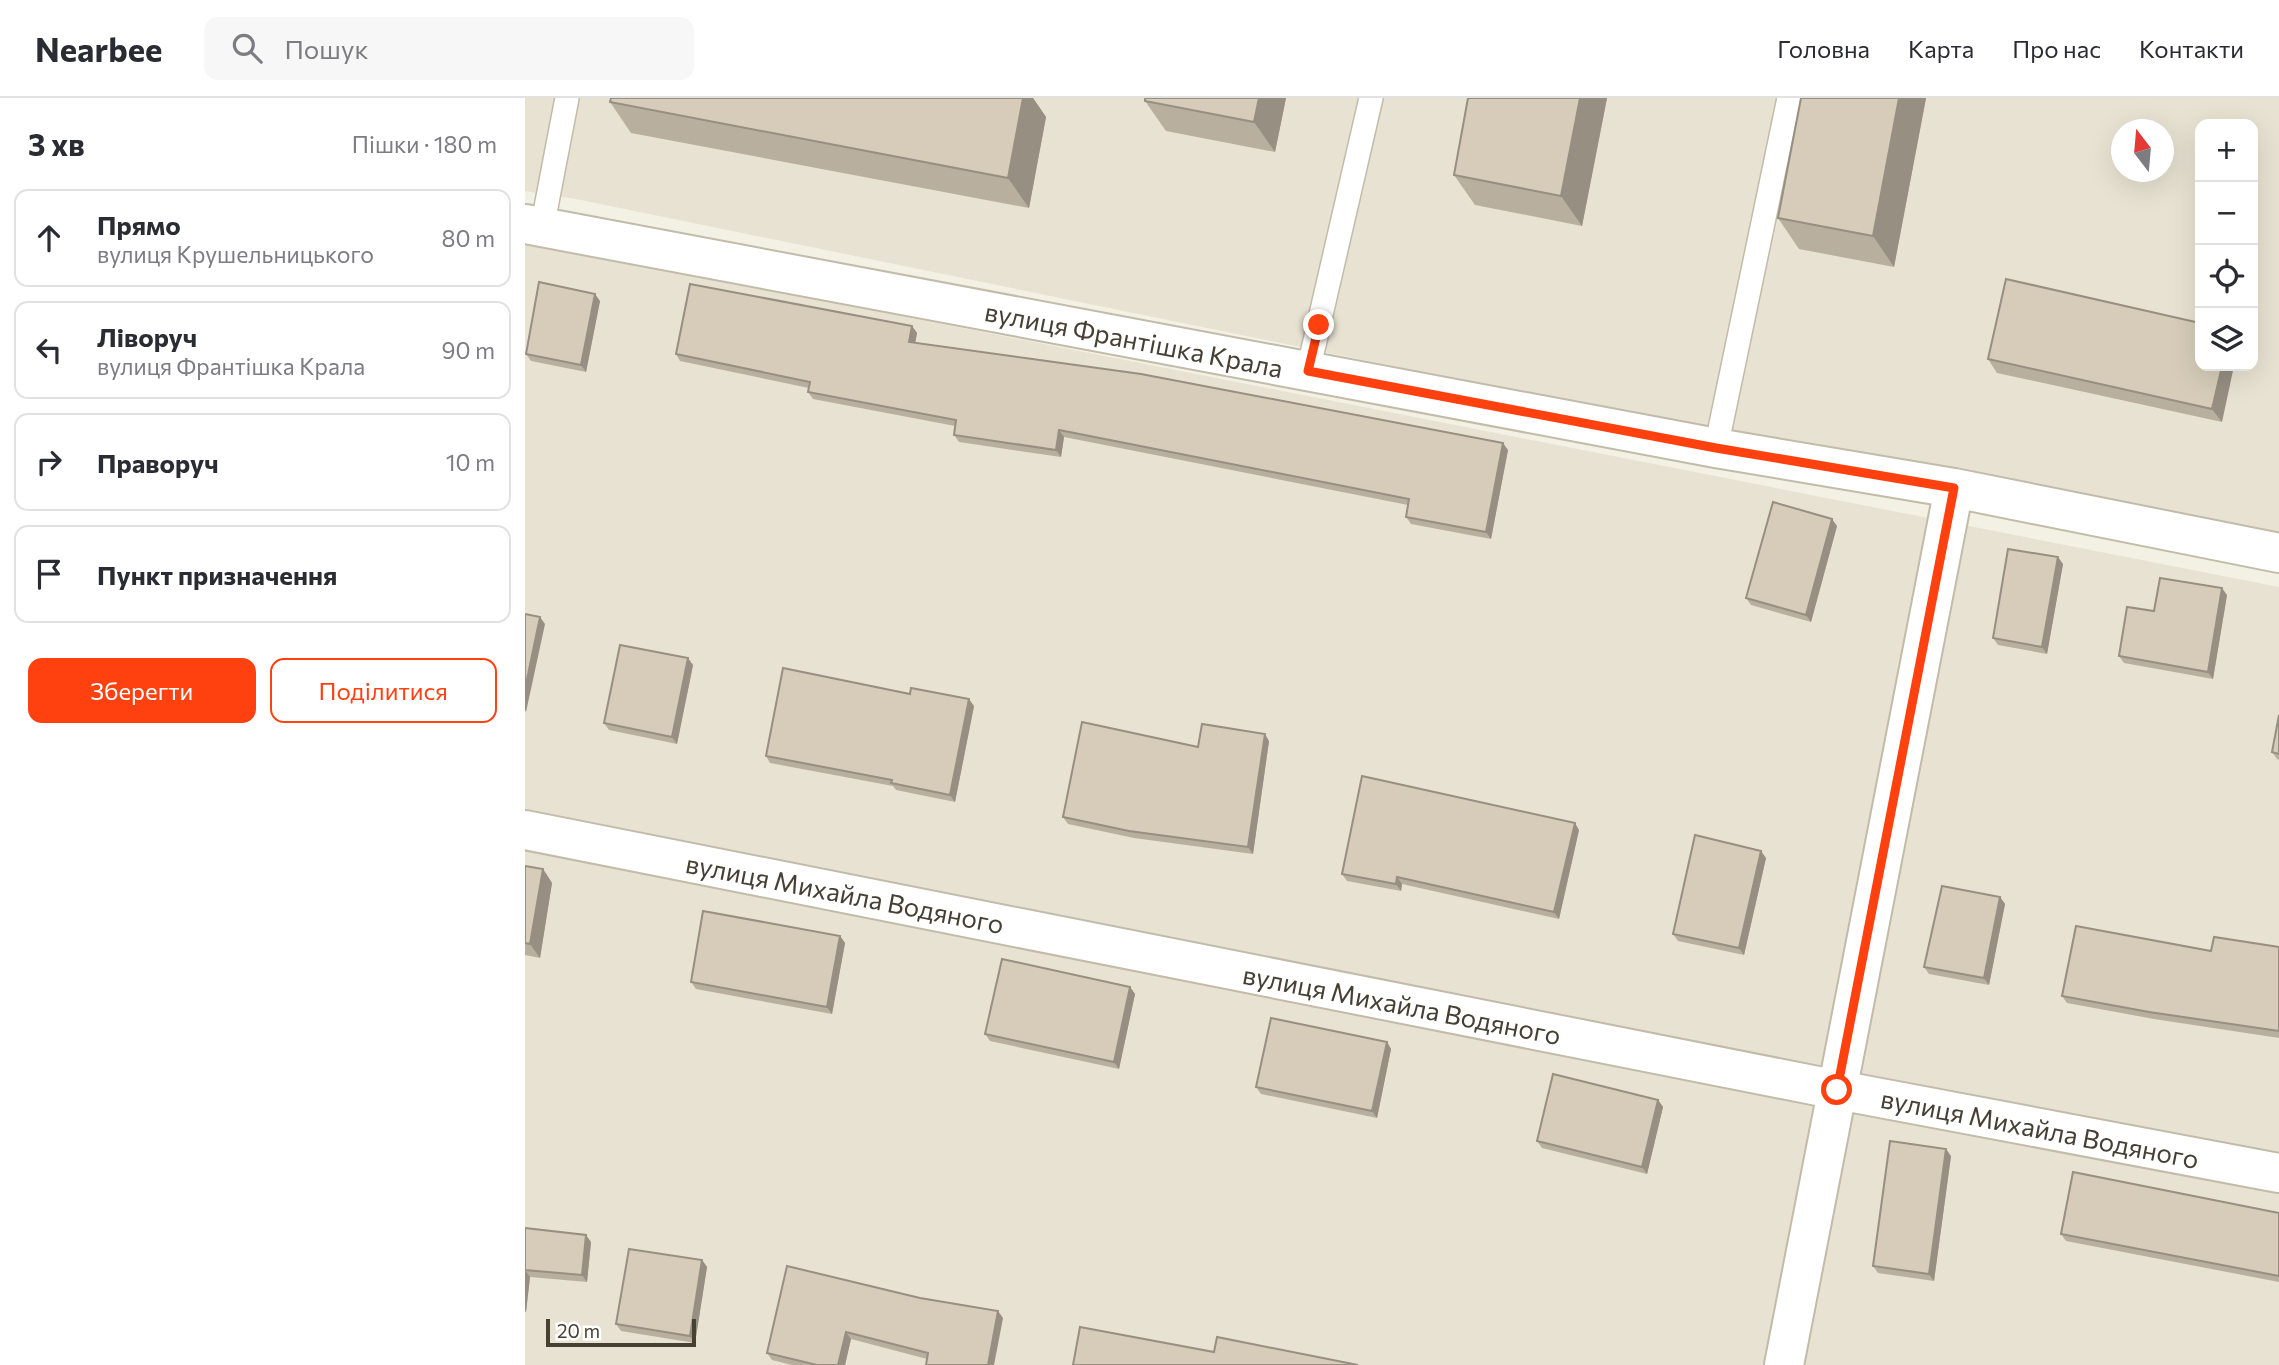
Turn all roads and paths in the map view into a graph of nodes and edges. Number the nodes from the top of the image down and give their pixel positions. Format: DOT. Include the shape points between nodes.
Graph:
graph roads {
  1 [pos="567,98"];
  2 [pos="1371,98"];
  3 [pos="1789,98"];
  4 [pos="534,226"];
  5 [pos="1308,371"];
  6 [pos="1716,448"];
  7 [pos="1954,488"];
  8 [pos="2279,553"];
  9 [pos="525,830"];
  10 [pos="1837,1090"];
  11 [pos="2279,1173"];
  12 [pos="1784,1365"];
  1 -- 4 [label="lane"];
  2 -- 5 [label="lane"];
  3 -- 6 [label="lane"];
  4 -- 5 [label="street, вулиця Франтішка Крала"];
  5 -- 6 [label="street, вулиця Франтішка Крала"];
  6 -- 7 [label="street, вулиця Франтішка Крала"];
  7 -- 8 [label="street, вулиця Франтішка Крала"];
  7 -- 10 [label="street"];
  9 -- 10 [label="street, вулиця Михайла Водяного"];
  10 -- 11 [label="street, вулиця Михайла Водяного"];
  10 -- 12 [label="street"];
}
